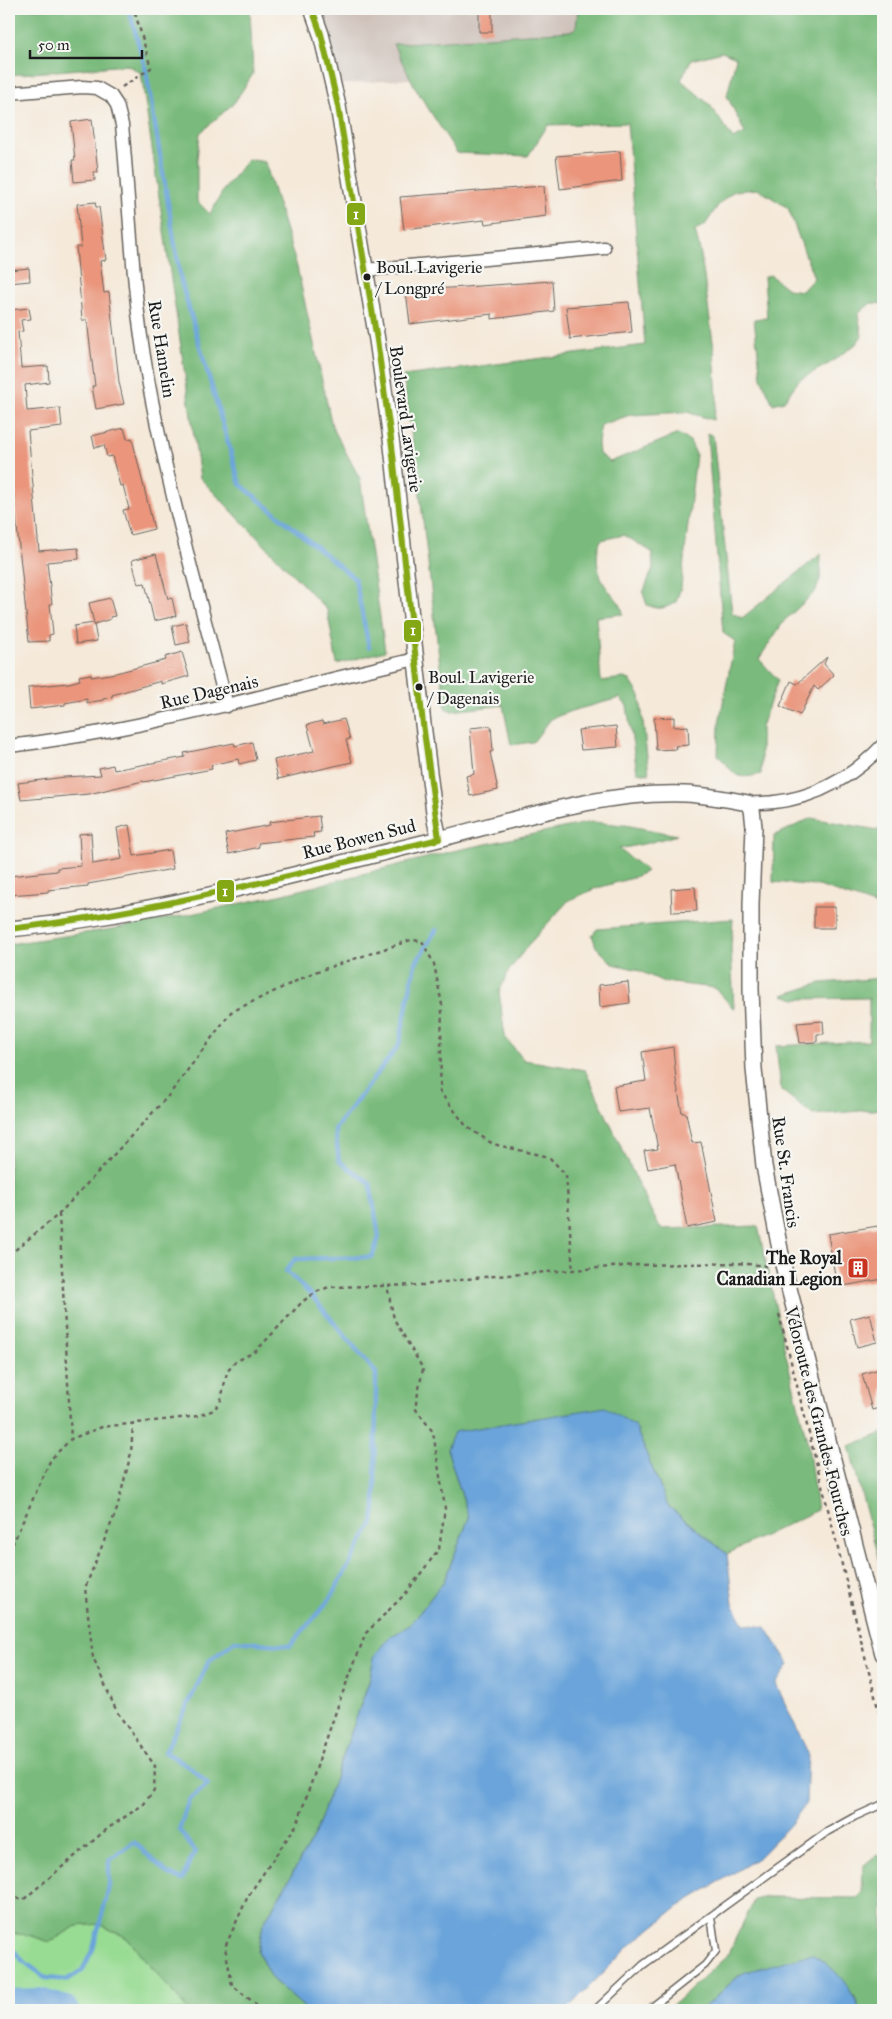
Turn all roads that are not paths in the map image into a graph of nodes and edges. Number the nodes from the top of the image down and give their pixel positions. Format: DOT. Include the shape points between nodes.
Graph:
graph roads {
  1 [pos="312,9"];
  2 [pos="9,93"];
  3 [pos="604,248"];
  4 [pos="365,270"];
  5 [pos="416,659"];
  6 [pos="227,706"];
  7 [pos="883,745"];
  8 [pos="9,746"];
  9 [pos="748,803"];
  10 [pos="439,839"];
  11 [pos="9,929"];
  12 [pos="883,1654"];
  13 [pos="883,1804"];
  14 [pos="711,1916"];
  15 [pos="595,2010"];
  16 [pos="648,2010"];
  1 -- 4 [label="street, Boulevard Lavigerie" via="334,85"];
  2 -- 6 [label="street, Rue Hamelin" via="98,88 111,96 117,105 122,125 137,301 147,372 166,468"];
  3 -- 4 [label="street"];
  4 -- 5 [label="street, Boulevard Lavigerie" via="392,446"];
  5 -- 6 [label="street, Rue Dagenais"];
  5 -- 10 [label="street, Boulevard Lavigerie"];
  6 -- 8 [label="street, Rue Dagenais" via="106,732"];
  7 -- 9 [label="street" via="849,774 815,793 781,803"];
  9 -- 10 [label="street, Rue Bowen Sud" via="683,794 609,800"];
  9 -- 12 [label="street, Rue St. Francis" via="754,827 750,954 754,1059 764,1166 782,1264"];
  10 -- 11 [label="street, Rue Bowen Sud" via="179,902"];
  13 -- 14 [label="lane" via="827,1832"];
  14 -- 15 [label="lane" via="643,1965"];
  14 -- 16 [label="lane" via="716,1951 705,1965"];
}
